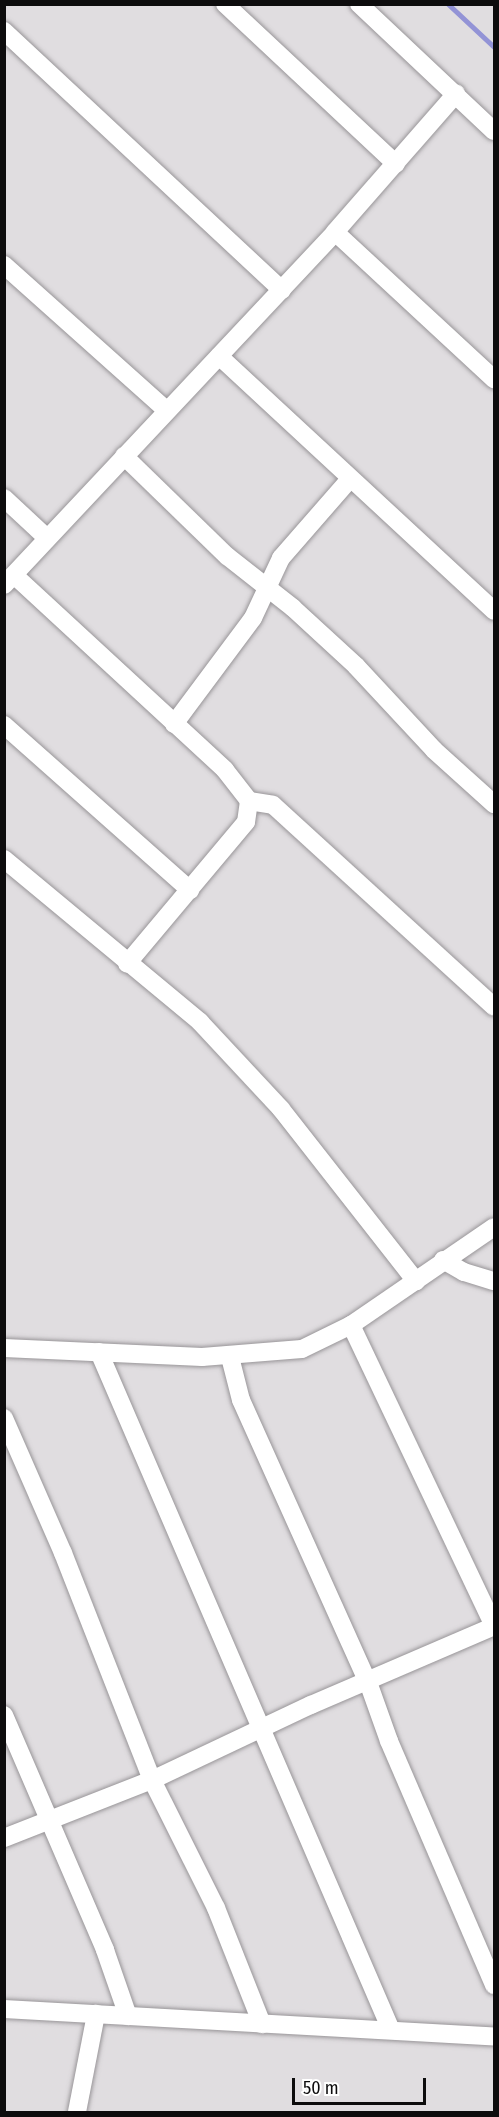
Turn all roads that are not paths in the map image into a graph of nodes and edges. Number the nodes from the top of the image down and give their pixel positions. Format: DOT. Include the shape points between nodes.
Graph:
graph roads {
  1 [pos="225,4"];
  2 [pos="359,4"];
  3 [pos="4,31"];
  4 [pos="456,94"];
  5 [pos="495,130"];
  6 [pos="396,164"];
  7 [pos="335,232"];
  8 [pos="4,265"];
  9 [pos="282,290"];
  10 [pos="219,356"];
  11 [pos="495,379"];
  12 [pos="166,410"];
  13 [pos="124,456"];
  14 [pos="350,479"];
  15 [pos="4,498"];
  16 [pos="47,538"];
  17 [pos="9,580"];
  18 [pos="267,588"];
  19 [pos="495,611"];
  20 [pos="4,724"];
  21 [pos="174,724"];
  22 [pos="249,801"];
  23 [pos="495,804"];
  24 [pos="4,859"];
  25 [pos="190,890"];
  26 [pos="127,964"];
  27 [pos="495,1007"];
  28 [pos="495,1227"];
  29 [pos="443,1260"];
  30 [pos="416,1281"];
  31 [pos="495,1281"];
  32 [pos="351,1325"];
  33 [pos="4,1348"];
  34 [pos="99,1352"];
  35 [pos="230,1357"];
  36 [pos="4,1418"];
  37 [pos="495,1626"];
  38 [pos="368,1682"];
  39 [pos="4,1715"];
  40 [pos="263,1727"];
  41 [pos="152,1780"];
  42 [pos="50,1818"];
  43 [pos="4,1838"];
  44 [pos="495,1985"];
  45 [pos="4,2010"];
  46 [pos="96,2014"];
  47 [pos="128,2016"];
  48 [pos="262,2024"];
  49 [pos="391,2030"];
  50 [pos="495,2036"];
  51 [pos="78,2112"];
  1 -- 6 [label="street"];
  2 -- 4 [label="street"];
  3 -- 9 [label="street"];
  4 -- 5 [label="street"];
  4 -- 6 [label="street"];
  6 -- 7 [label="street"];
  7 -- 9 [label="street"];
  7 -- 11 [label="street"];
  8 -- 12 [label="street"];
  9 -- 10 [label="street"];
  10 -- 12 [label="street"];
  10 -- 14 [label="street"];
  12 -- 13 [label="street"];
  13 -- 16 [label="street"];
  13 -- 18 [label="street" via="227,556"];
  14 -- 18 [label="street" via="281,558"];
  14 -- 19 [label="street"];
  15 -- 16 [label="street"];
  16 -- 17 [label="street"];
  17 -- 21 [label="street"];
  18 -- 21 [label="street" via="253,618"];
  18 -- 23 [label="street" via="356,666 434,750"];
  20 -- 25 [label="street"];
  21 -- 22 [label="street" via="225,770"];
  22 -- 25 [label="street" via="246,822"];
  22 -- 27 [label="street" via="273,805"];
  24 -- 26 [label="street"];
  25 -- 26 [label="street"];
  26 -- 30 [label="street" via="200,1022 242,1065"];
  28 -- 29 [label="street"];
  29 -- 30 [label="street"];
  29 -- 31 [label="street" via="464,1272"];
  30 -- 32 [label="street"];
  32 -- 35 [label="street" via="303,1349"];
  32 -- 37 [label="street"];
  33 -- 34 [label="street"];
  34 -- 35 [label="street"];
  34 -- 40 [label="street"];
  35 -- 38 [label="street" via="241,1400"];
  36 -- 41 [label="street" via="63,1553"];
  37 -- 38 [label="street"];
  38 -- 40 [label="street"];
  38 -- 44 [label="street" via="389,1741"];
  39 -- 42 [label="street"];
  40 -- 41 [label="street"];
  40 -- 49 [label="street"];
  41 -- 42 [label="street"];
  41 -- 48 [label="street" via="216,1908"];
  42 -- 43 [label="street"];
  42 -- 47 [label="street"];
  45 -- 46 [label="street"];
  46 -- 47 [label="street"];
  46 -- 51 [label="street"];
  47 -- 48 [label="street"];
  48 -- 49 [label="street"];
  49 -- 50 [label="street"];
}
